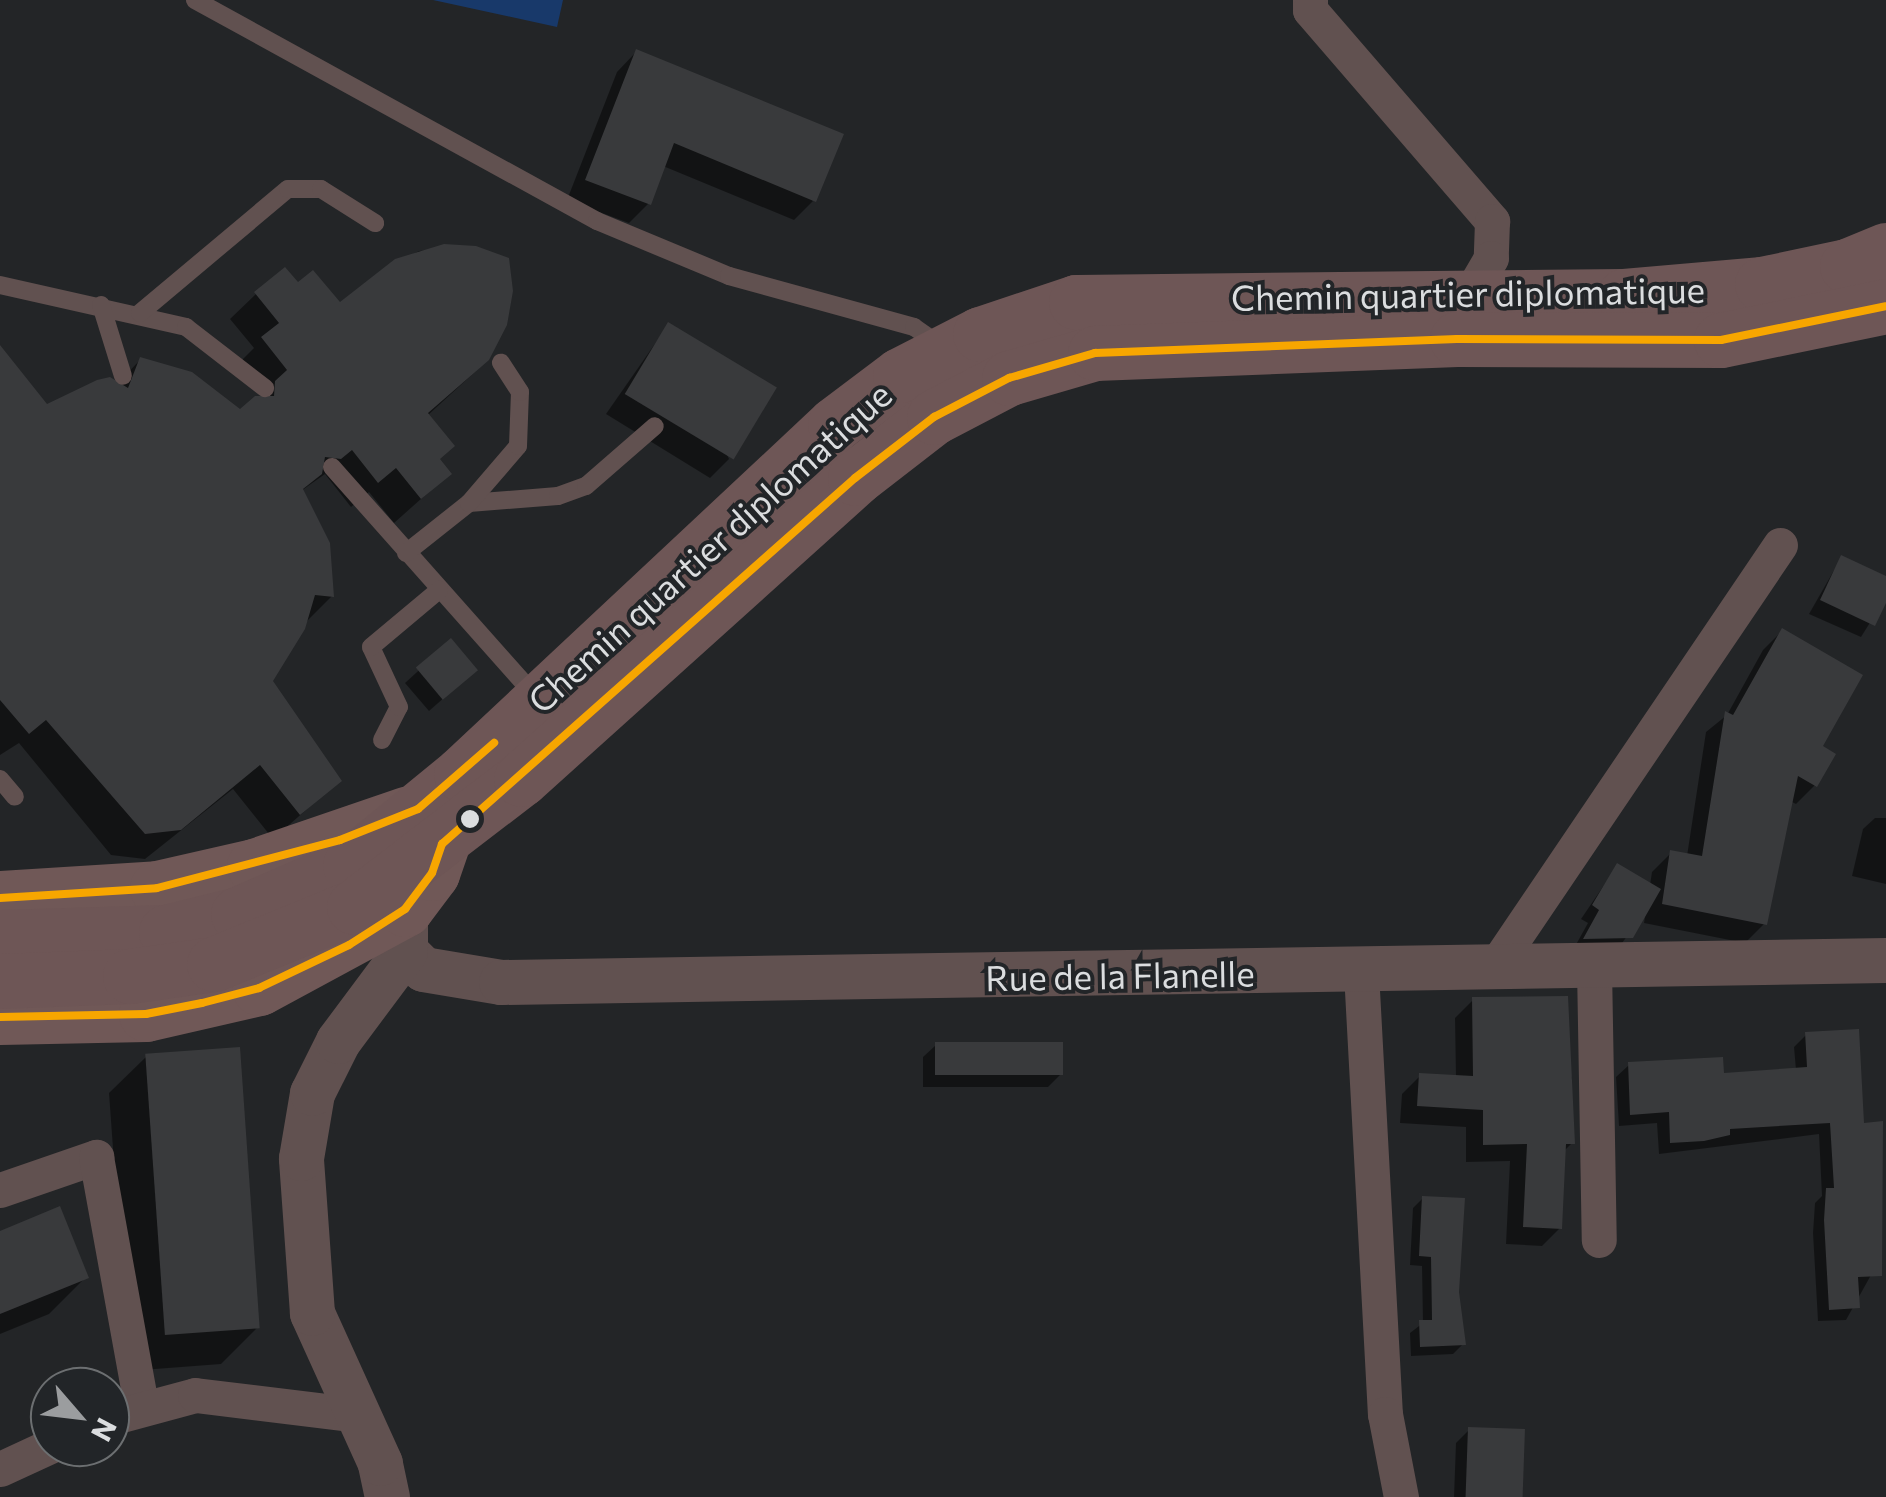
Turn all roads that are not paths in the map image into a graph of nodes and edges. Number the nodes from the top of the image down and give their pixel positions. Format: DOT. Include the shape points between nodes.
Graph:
graph roads {
  1 [pos="196,0"];
  2 [pos="1310,0"];
  3 [pos="376,223"];
  4 [pos="1886,250"];
  5 [pos="0,284"];
  6 [pos="1470,294"];
  7 [pos="101,305"];
  8 [pos="1886,306"];
  9 [pos="140,313"];
  10 [pos="948,350"];
  11 [pos="500,362"];
  12 [pos="123,376"];
  13 [pos="266,388"];
  14 [pos="655,426"];
  15 [pos="332,466"];
  16 [pos="468,504"];
  17 [pos="1780,545"];
  18 [pos="406,553"];
  19 [pos="439,590"];
  20 [pos="538,700"];
  21 [pos="382,740"];
  22 [pos="0,779"];
  23 [pos="15,796"];
  24 [pos="430,826"];
  25 [pos="0,898"];
  26 [pos="405,930"];
  27 [pos="0,937"];
  28 [pos="1886,960"];
  29 [pos="1594,967"];
  30 [pos="1493,969"];
  31 [pos="1361,972"];
  32 [pos="0,980"];
  33 [pos="0,1018"];
  34 [pos="0,1190"];
  35 [pos="1599,1240"];
  36 [pos="120,1367"];
  37 [pos="130,1410"];
  38 [pos="358,1415"];
  39 [pos="30,1455"];
  40 [pos="0,1468"];
  41 [pos="387,1497"];
  42 [pos="1401,1497"];
  1 -- 10 [label="lane" via="597,222 729,276 914,327"];
  2 -- 6 [label="street" via="1310,10 1492,220 1491,258"];
  3 -- 9 [label="lane" via="348,200 302,185 269,202"];
  4 -- 6 [label="highway, Chemin quartier diplomatique" via="1847,266 1762,284 1624,296"];
  5 -- 7 [label="lane"];
  6 -- 10 [label="highway, Chemin quartier diplomatique" via="1076,302"];
  7 -- 9 [label="lane"];
  7 -- 12 [label="lane"];
  8 -- 24 [label="highway" via="1722,340 1457,339 1096,353 1010,378 934,417 855,478"];
  9 -- 13 [label="lane" via="208,340"];
  10 -- 20 [label="highway, Chemin quartier diplomatique" via="900,375 836,424"];
  11 -- 16 [label="lane" via="520,392 518,446"];
  14 -- 16 [label="lane" via="586,486 558,496"];
  15 -- 18 [label="lane"];
  16 -- 18 [label="lane"];
  17 -- 30 [label="street"];
  18 -- 19 [label="lane"];
  19 -- 20 [label="lane"];
  19 -- 21 [label="lane" via="371,647 399,707"];
  20 -- 24 [label="highway, Chemin quartier diplomatique"];
  22 -- 23 [label="lane"];
  24 -- 25 [label="main road" via="340,840 157,888"];
  24 -- 26 [label="main road" via="432,874"];
  24 -- 27 [label="highway, Chemin quartier diplomatique" via="238,914 166,932"];
  24 -- 32 [label="highway" via="354,907 263,949 130,976"];
  26 -- 31 [label="street, Rue de la Flanelle" via="423,969 501,982"];
  26 -- 33 [label="main road" via="259,988 146,1014"];
  26 -- 38 [label="street" via="312,1093 301,1158 312,1313"];
  28 -- 29 [label="street, Rue de la Flanelle"];
  29 -- 30 [label="street, Rue de la Flanelle"];
  29 -- 35 [label="street"];
  30 -- 31 [label="street, Rue de la Flanelle"];
  31 -- 42 [label="street" via="1385,1414"];
  34 -- 36 [label="street" via="96,1157"];
  37 -- 38 [label="street" via="195,1395"];
  38 -- 41 [label="street"];
  39 -- 40 [label="street"];
}
